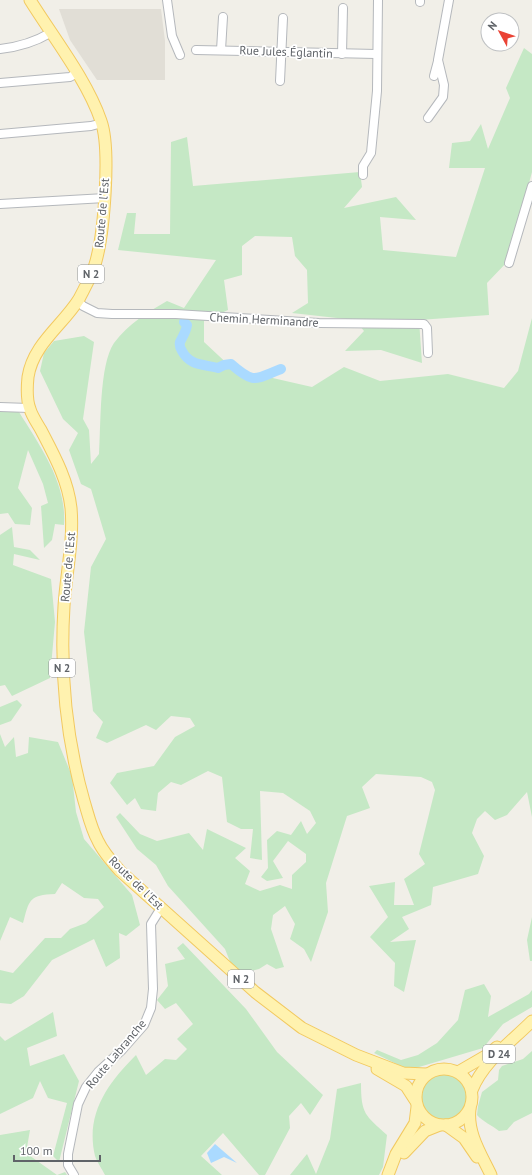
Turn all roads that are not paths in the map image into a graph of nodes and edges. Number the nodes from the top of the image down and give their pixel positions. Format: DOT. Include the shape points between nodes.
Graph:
graph roads {
  1 [pos="30,0"];
  2 [pos="167,0"];
  3 [pos="378,0"];
  4 [pos="449,0"];
  5 [pos="343,8"];
  6 [pos="223,17"];
  7 [pos="283,18"];
  8 [pos="50,33"];
  9 [pos="0,49"];
  10 [pos="196,50"];
  11 [pos="221,50"];
  12 [pos="281,52"];
  13 [pos="342,54"];
  14 [pos="376,54"];
  15 [pos="180,55"];
  16 [pos="438,60"];
  17 [pos="77,73"];
  18 [pos="434,76"];
  19 [pos="280,81"];
  20 [pos="0,84"];
  21 [pos="428,118"];
  22 [pos="102,123"];
  23 [pos="0,134"];
  24 [pos="363,175"];
  25 [pos="532,186"];
  26 [pos="105,198"];
  27 [pos="0,204"];
  28 [pos="509,263"];
  29 [pos="78,301"];
  30 [pos="428,354"];
  31 [pos="0,407"];
  32 [pos="29,408"];
  33 [pos="161,908"];
  34 [pos="532,1020"];
  35 [pos="356,1055"];
  36 [pos="458,1072"];
  37 [pos="426,1074"];
  38 [pos="472,1090"];
  39 [pos="416,1103"];
  40 [pos="470,1107"];
  41 [pos="443,1125"];
  42 [pos="388,1173"];
  43 [pos="74,1175"];
  44 [pos="491,1175"];
  1 -- 8 [label="main road, Route de l'Est / N 2"];
  2 -- 15 [label="street" via="172,36"];
  3 -- 14 [label="street"];
  4 -- 16 [label="street"];
  5 -- 13 [label="street"];
  6 -- 11 [label="street"];
  7 -- 12 [label="street"];
  8 -- 9 [label="street" via="12,48"];
  8 -- 17 [label="main road, Route de l'Est / N 2"];
  10 -- 11 [label="street, Rue Jules Églantin"];
  11 -- 12 [label="street, Rue Jules Églantin"];
  12 -- 13 [label="street, Rue Jules Églantin"];
  12 -- 19 [label="street"];
  13 -- 14 [label="street, Rue Jules Églantin"];
  14 -- 24 [label="street" via="371,153 363,166"];
  16 -- 18 [label="street"];
  16 -- 21 [label="street" via="444,85 443,97"];
  17 -- 20 [label="street" via="70,77"];
  17 -- 22 [label="main road, Route de l'Est / N 2" via="94,102"];
  22 -- 23 [label="street"];
  22 -- 26 [label="main road, Route de l'Est / N 2"];
  25 -- 28 [label="street"];
  26 -- 27 [label="street"];
  26 -- 29 [label="main road, Route de l'Est / N 2" via="96,264"];
  29 -- 30 [label="street, Chemin Herminandre" via="97,312 112,314 176,314 319,323 424,324 427,328"];
  29 -- 32 [label="main road, Route de l'Est / N 2" via="33,359 27,386"];
  31 -- 32 [label="street"];
  32 -- 33 [label="main road, Route de l'Est / N 2" via="57,460 68,489 71,509 72,531 66,578 62,668 77,776 92,827 104,852 120,871"];
  33 -- 35 [label="main road, Route de l'Est / N 2" via="285,1016 314,1035"];
  33 -- 43 [label="street, Route Labranche" via="151,924 151,1008 144,1025 98,1072 83,1093 78,1104 68,1154 68,1165"];
  34 -- 36 [label="main road, D 24" via="488,1054"];
  34 -- 38 [label="main road, D 24" via="485,1067 477,1077"];
  35 -- 37 [label="main road, Route de l'Est / N 2" via="403,1073"];
  35 -- 39 [label="main road, Route de l'Est / N 2" via="406,1086"];
  36 -- 37 [label="main road, N 2" via="442,1068"];
  36 -- 38 [label="main road" via="464,1076"];
  37 -- 39 [label="main road" via="416,1090"];
  38 -- 40 [label="main road, N 2"];
  39 -- 41 [label="main road, N 2" via="426,1120"];
  39 -- 42 [label="main road" via="414,1123"];
  40 -- 41 [label="main road" via="460,1120"];
  40 -- 44 [label="main road, N 2" via="468,1120 471,1130"];
  41 -- 42 [label="main road" via="422,1133"];
  41 -- 44 [label="main road, N 2" via="464,1138"];
}
